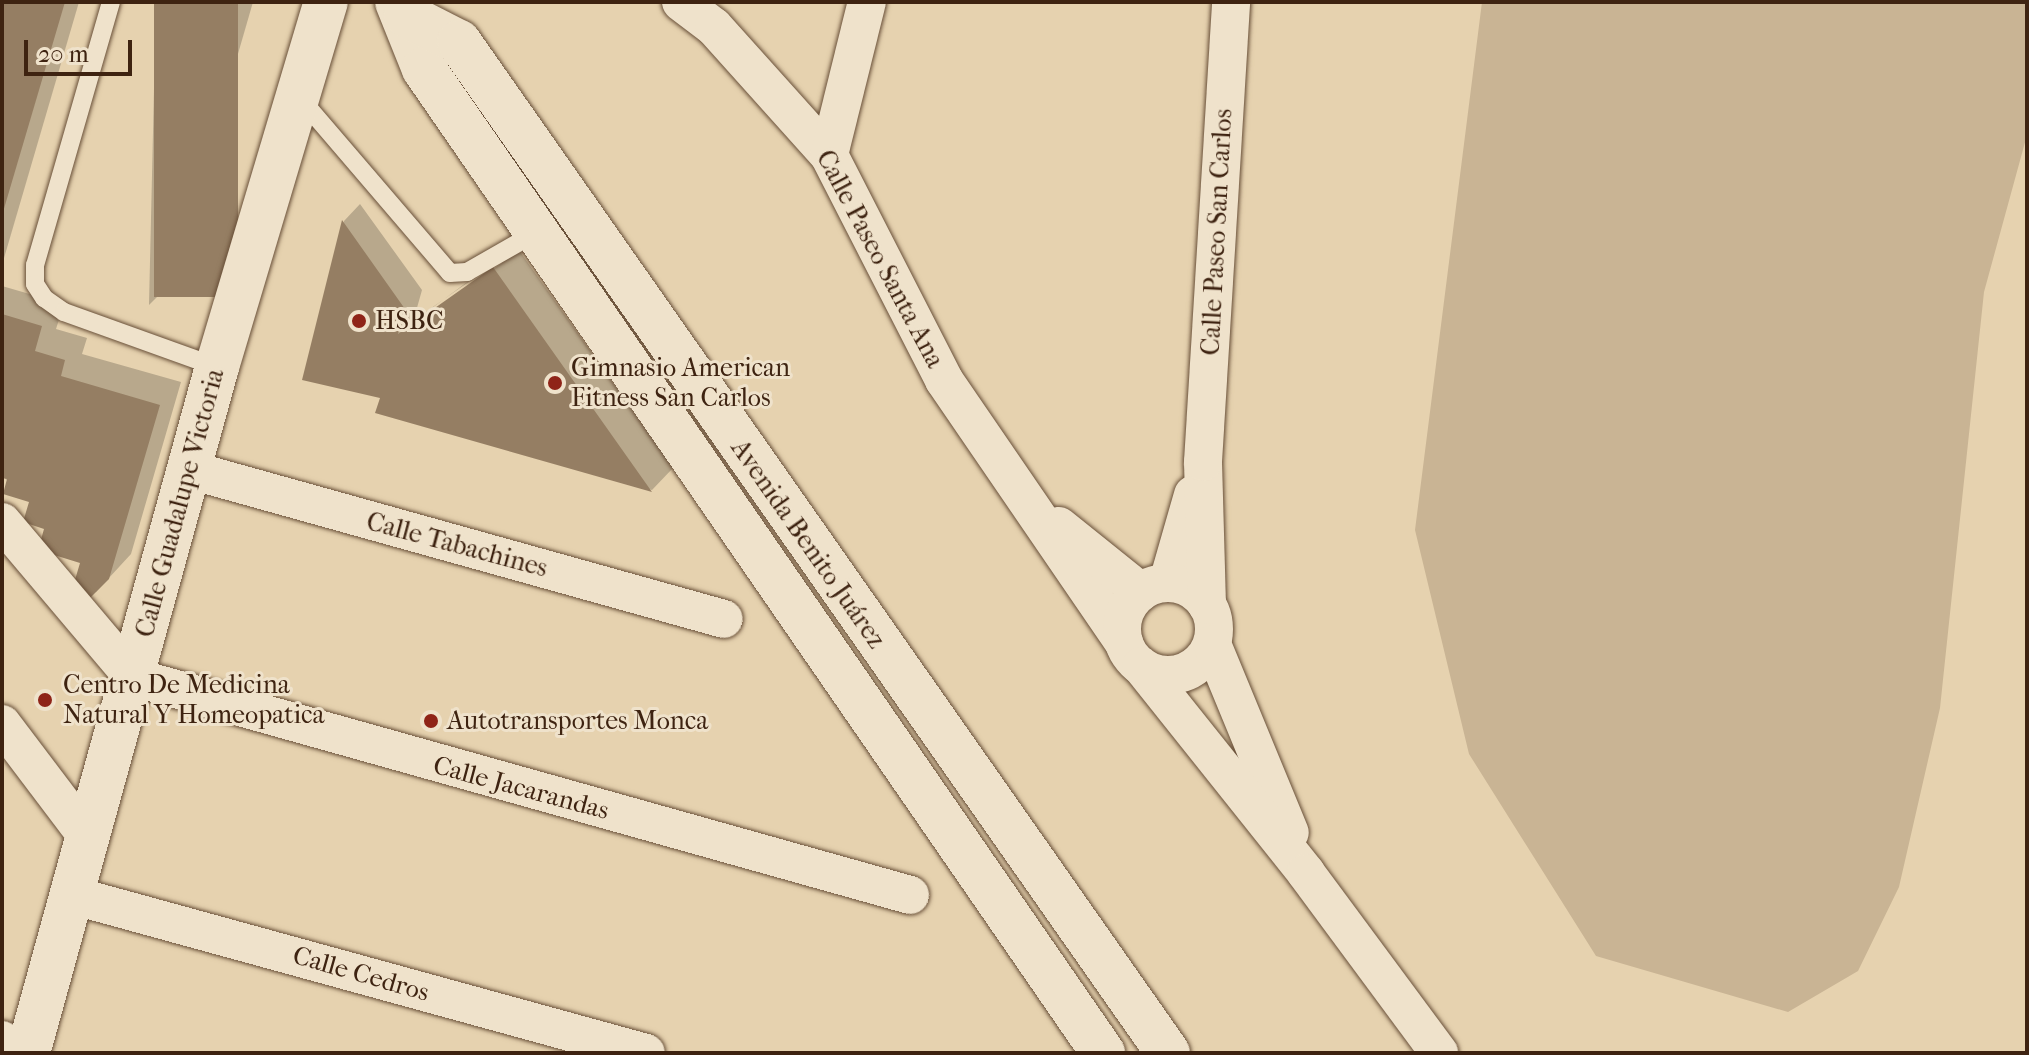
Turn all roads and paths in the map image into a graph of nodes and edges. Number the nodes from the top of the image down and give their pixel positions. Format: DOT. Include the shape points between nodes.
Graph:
graph roads {
  1 [pos="111,2"];
  2 [pos="326,2"];
  3 [pos="681,2"];
  4 [pos="867,2"];
  5 [pos="1231,2"];
  6 [pos="402,8"];
  7 [pos="454,22"];
  8 [pos="296,92"];
  9 [pos="829,155"];
  10 [pos="537,232"];
  11 [pos="217,367"];
  12 [pos="1203,462"];
  13 [pos="190,470"];
  14 [pos="1025,499"];
  15 [pos="2,522"];
  16 [pos="1154,587"];
  17 [pos="1207,605"];
  18 [pos="724,619"];
  19 [pos="1212,644"];
  20 [pos="1133,654"];
  21 [pos="133,677"];
  22 [pos="2,724"];
  23 [pos="89,839"];
  24 [pos="1306,873"];
  25 [pos="910,895"];
  26 [pos="75,896"];
  27 [pos="2,1040"];
  28 [pos="12,1053"];
  29 [pos="28,1053"];
  30 [pos="646,1053"];
  31 [pos="1103,1053"];
  32 [pos="1168,1053"];
  33 [pos="1439,1053"];
  1 -- 11 [label="lane" via="35,265 35,284 64,312"];
  2 -- 8 [label="main road, Calle Guadalupe Victoria"];
  3 -- 9 [label="street, Calle Paseo Santa Ana" via="714,27"];
  4 -- 9 [label="street"];
  5 -- 12 [label="street, Calle Paseo San Carlos"];
  6 -- 7 [label="main road, Avenida Benito Juárez"];
  6 -- 10 [label="main road, Avenida Benito Juárez" via="424,69"];
  7 -- 32 [label="main road, Avenida Benito Juárez"];
  8 -- 10 [label="lane" via="450,273 467,272"];
  8 -- 11 [label="main road, Calle Guadalupe Victoria"];
  9 -- 14 [label="street, Calle Paseo Santa Ana" via="944,380"];
  10 -- 31 [label="main road, Avenida Benito Juárez"];
  11 -- 13 [label="main road, Calle Guadalupe Victoria"];
  12 -- 16 [label="street, Calle Paseo San Carlos"];
  12 -- 17 [label="street, Calle Paseo San Carlos"];
  13 -- 18 [label="street, Calle Tabachines"];
  13 -- 21 [label="main road, Calle Guadalupe Victoria"];
  14 -- 16 [label="street, Calle Paseo Santa Ana"];
  14 -- 20 [label="street, Calle Paseo Santa Ana"];
  15 -- 21 [label="street"];
  16 -- 17 [label="street" via="1191,589"];
  16 -- 20 [label="street" via="1124,615"];
  17 -- 19 [label="street" via="1213,617"];
  19 -- 20 [label="street" via="1190,669 1157,673"];
  19 -- 24 [label="street, Calle Paseo Santa Ana"];
  20 -- 24 [label="street, Calle Paseo Santa Ana"];
  21 -- 23 [label="main road, Calle Guadalupe Victoria"];
  21 -- 25 [label="street, Calle Jacarandas"];
  22 -- 23 [label="street"];
  23 -- 26 [label="main road, Calle Guadalupe Victoria"];
  24 -- 33 [label="street, Calle Paseo Santa Ana"];
  26 -- 29 [label="main road, Calle Guadalupe Victoria"];
  26 -- 30 [label="street, Calle Cedros"];
  27 -- 28 [label="street"];
}
